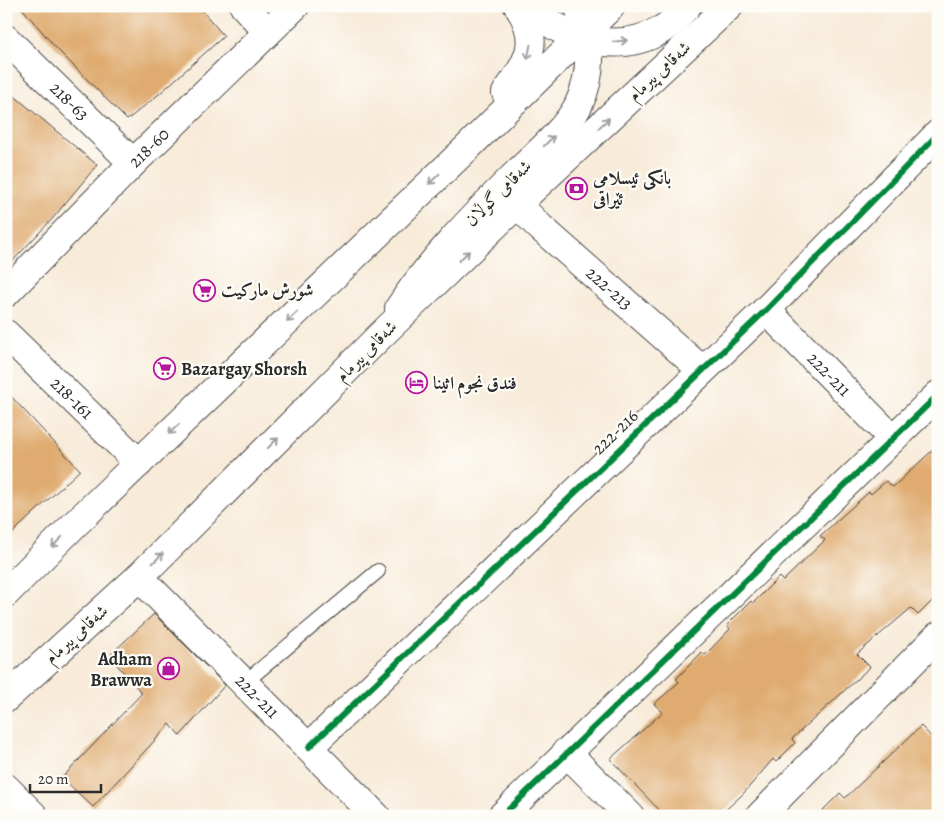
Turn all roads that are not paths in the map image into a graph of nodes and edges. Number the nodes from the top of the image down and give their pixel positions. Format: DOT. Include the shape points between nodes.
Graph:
graph roads {
  1 [pos="244,6"];
  2 [pos="295,6"];
  3 [pos="518,6"];
  4 [pos="529,6"];
  5 [pos="612,6"];
  6 [pos="687,6"];
  7 [pos="729,6"];
  8 [pos="583,29"];
  9 [pos="268,32"];
  10 [pos="6,39"];
  11 [pos="938,134"];
  12 [pos="469,146"];
  13 [pos="133,163"];
  14 [pos="517,204"];
  15 [pos="6,293"];
  16 [pos="766,310"];
  17 [pos="6,334"];
  18 [pos="380,336"];
  19 [pos="702,370"];
  20 [pos="938,395"];
  21 [pos="892,438"];
  22 [pos="139,463"];
  23 [pos="378,571"];
  24 [pos="139,577"];
  25 [pos="6,593"];
  26 [pos="938,636"];
  27 [pos="244,684"];
  28 [pos="6,698"];
  29 [pos="308,747"];
  30 [pos="566,752"];
  31 [pos="6,788"];
  32 [pos="34,816"];
  33 [pos="376,816"];
  34 [pos="502,816"];
  35 [pos="630,816"];
  36 [pos="760,816"];
  1 -- 9 [label="main road"];
  2 -- 9 [label="main road, 218-60"];
  3 -- 12 [label="main road, one-way" via="528,24 530,36 526,63"];
  4 -- 8 [label="main road" via="553,26"];
  5 -- 8 [label="main road"];
  8 -- 6 [label="main road, one-way" via="619,42 634,40 663,29"];
  14 -- 7 [label="main road, شەقامی پیرمام, one-way"];
  8 -- 12 [label="main road"];
  18 -- 8 [label="main road, شەقامی گوڵان, one-way" via="456,234 571,117 586,80 589,52"];
  9 -- 13 [label="main road, 218-60"];
  10 -- 13 [label="main road, 218-63"];
  11 -- 16 [label="main road, 222-216"];
  12 -- 22 [label="main road, one-way"];
  13 -- 15 [label="main road, 218-60"];
  18 -- 14 [label="main road, شەقامی پیرمام, one-way"];
  14 -- 19 [label="main road, 222-213"];
  16 -- 19 [label="main road, 222-216"];
  16 -- 21 [label="main road, 222-211"];
  17 -- 22 [label="main road, 218-161"];
  24 -- 18 [label="main road, شەقامی پیرمام, one-way"];
  19 -- 29 [label="main road, 222-216"];
  20 -- 21 [label="main road"];
  21 -- 30 [label="main road"];
  22 -- 25 [label="main road, one-way"];
  23 -- 27 [label="lane"];
  24 -- 27 [label="main road, 222-211"];
  24 -- 28 [label="main road, شەقامی پیرمام"];
  26 -- 36 [label="main road"];
  27 -- 29 [label="main road, 222-211"];
  29 -- 33 [label="main road, 222-211"];
  30 -- 34 [label="main road"];
  30 -- 35 [label="main road"];
  31 -- 32 [label="main road"];
}
